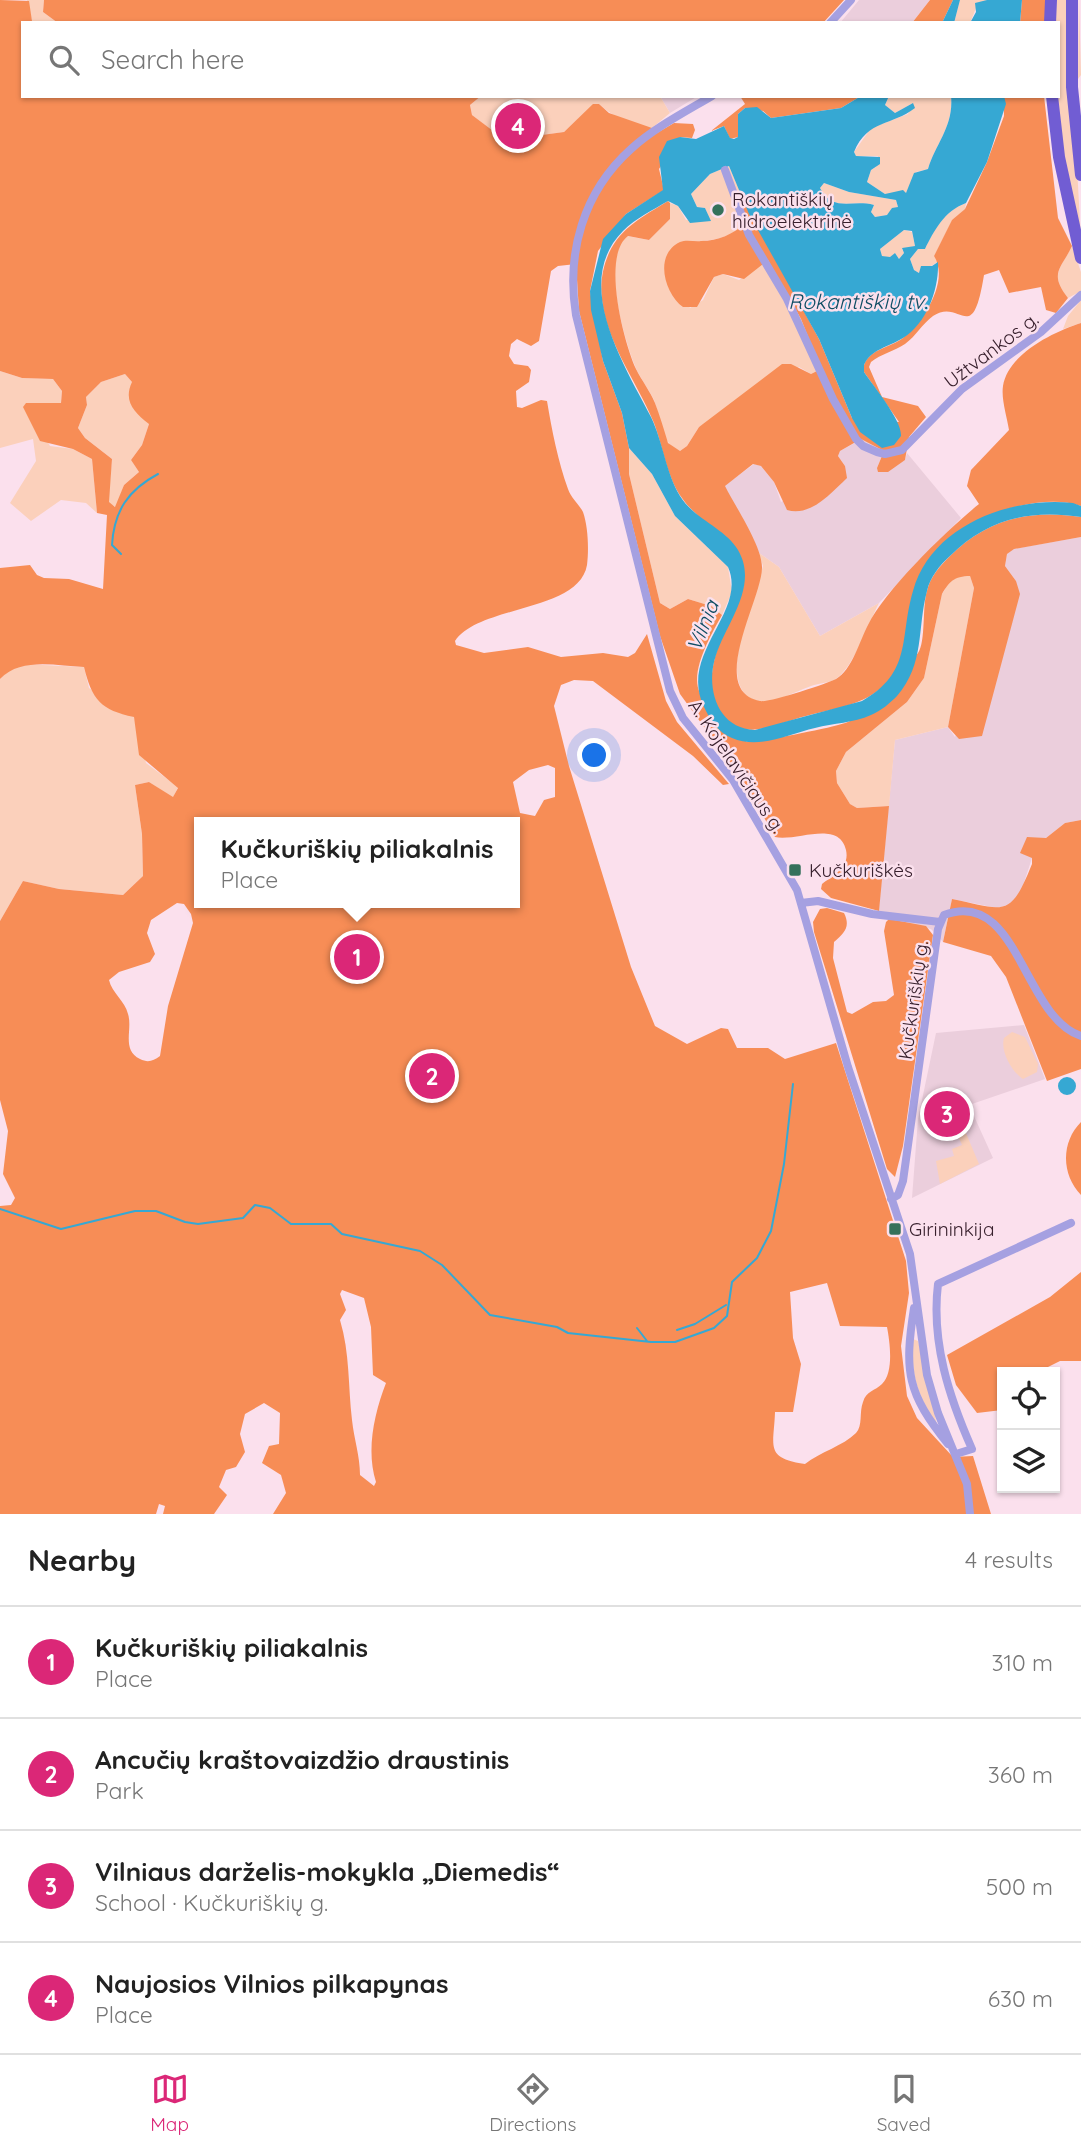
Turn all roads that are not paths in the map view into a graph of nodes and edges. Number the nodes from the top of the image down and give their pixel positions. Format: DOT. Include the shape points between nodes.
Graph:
graph roads {
  1 [pos="851,0"];
  2 [pos="1051,0"];
  3 [pos="1072,0"];
  4 [pos="832,21"];
  5 [pos="1050,21"];
  6 [pos="709,98"];
  7 [pos="1052,98"];
  8 [pos="726,170"];
  9 [pos="1081,175"];
  10 [pos="1081,258"];
  11 [pos="1081,295"];
  12 [pos="802,903"];
  13 [pos="940,922"];
  14 [pos="1081,1036"];
  15 [pos="891,1199"];
  16 [pos="1071,1223"];
  17 [pos="916,1294"];
  18 [pos="956,1454"];
  19 [pos="970,1514"];
  1 -- 4 [label="street"];
  2 -- 5 [label="main road"];
  3 -- 9 [label="main road" via="1072,87"];
  6 -- 12 [label="street, A. Kojelavičiaus g." via="631,148 609,174 576,239 573,294 670,691 683,718 733,780 785,865"];
  7 -- 10 [label="main road" via="1059,157"];
  8 -- 11 [label="street, Užtvankos g." via="749,235 787,299 833,399 856,439 877,452 892,453 907,445 962,389 1041,332"];
  12 -- 13 [label="street" via="818,901 872,914"];
  12 -- 15 [label="street, A. Kojelavičiaus g." via="838,1035"];
  13 -- 14 [label="street, Kučkuriškių g." via="953,912 986,918 999,929 1043,1004 1066,1029"];
  13 -- 15 [label="street, Kučkuriškių g." via="905,1171 900,1190"];
  15 -- 17 [label="street, A. Kojelavičiaus g."];
  16 -- 18 [label="street" via="938,1284 937,1331 944,1374 972,1449"];
  17 -- 18 [label="street, A. Kojelavičiaus g." via="927,1375"];
  17 -- 18 [label="street, A. Kojelavičiaus g." via="909,1349 911,1385 926,1416"];
  18 -- 19 [label="street, A. Kojelavičiaus g." via="967,1485"];
}
